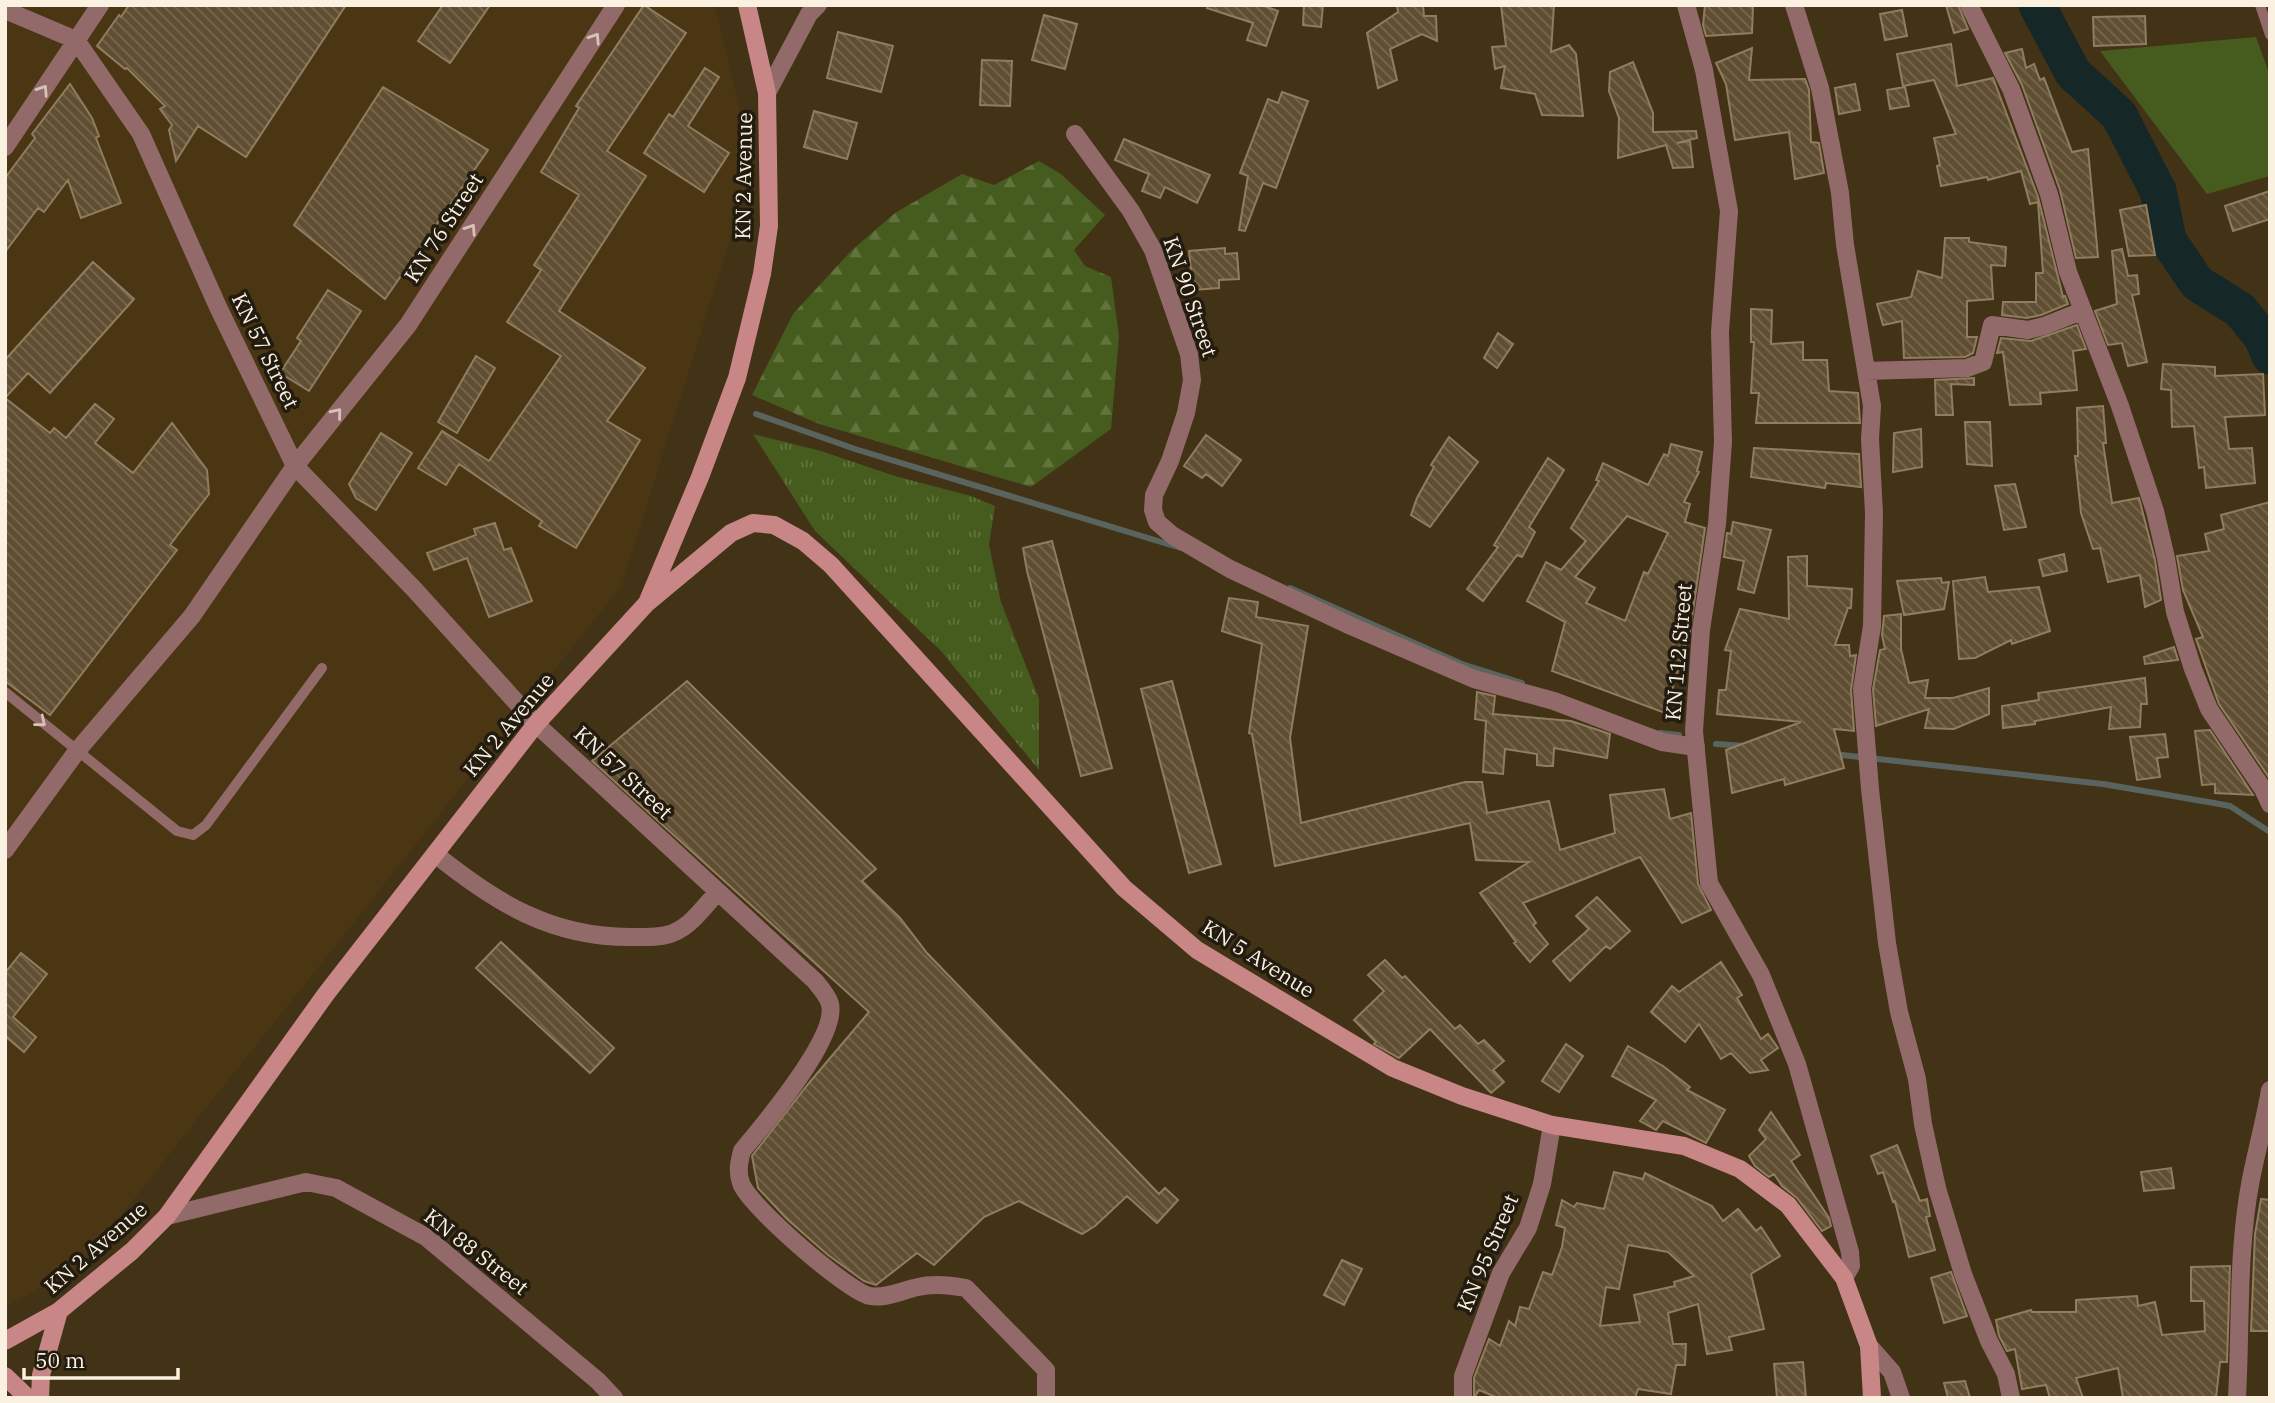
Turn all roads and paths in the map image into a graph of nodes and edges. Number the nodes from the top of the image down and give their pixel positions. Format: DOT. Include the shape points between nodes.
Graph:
graph roads {
  1 [pos="100,5"];
  2 [pos="616,5"];
  3 [pos="747,5"];
  4 [pos="818,5"];
  5 [pos="1686,5"];
  6 [pos="1794,5"];
  7 [pos="1969,5"];
  8 [pos="2260,5"];
  9 [pos="5,10"];
  10 [pos="2270,35"];
  11 [pos="76,40"];
  12 [pos="767,93"];
  13 [pos="1075,134"];
  14 [pos="5,147"];
  15 [pos="2082,311"];
  16 [pos="1866,371"];
  17 [pos="295,466"];
  18 [pos="647,603"];
  19 [pos="321,668"];
  20 [pos="5,692"];
  21 [pos="536,724"];
  22 [pos="1696,747"];
  23 [pos="77,751"];
  24 [pos="2270,804"];
  25 [pos="5,850"];
  26 [pos="435,854"];
  27 [pos="718,892"];
  28 [pos="2270,1090"];
  29 [pos="1552,1125"];
  30 [pos="166,1216"];
  31 [pos="1844,1278"];
  32 [pos="58,1311"];
  33 [pos="5,1341"];
  34 [pos="1869,1346"];
  35 [pos="5,1376"];
  36 [pos="28,1398"];
  37 [pos="40,1398"];
  38 [pos="614,1398"];
  39 [pos="1046,1398"];
  40 [pos="1463,1398"];
  41 [pos="1871,1398"];
  42 [pos="1901,1398"];
  43 [pos="2011,1398"];
  44 [pos="2237,1398"];
  1 -- 11 [label="street"];
  17 -- 2 [label="street, KN 76 Street, one-way" via="408,326"];
  3 -- 12 [label="main road, KN 2 Avenue"];
  4 -- 12 [label="street"];
  5 -- 22 [label="street, KN 112 Street" via="1704,70 1729,211 1720,332 1723,442 1717,524 1701,630"];
  6 -- 16 [label="street" via="1820,88"];
  7 -- 15 [label="street" via="2011,89 2031,142"];
  8 -- 10 [label="lane"];
  9 -- 11 [label="street"];
  14 -- 11 [label="street, one-way"];
  11 -- 17 [label="street, KN 57 Street" via="141,134"];
  12 -- 18 [label="main road, KN 2 Avenue" via="769,226 753,315 737,378"];
  13 -- 22 [label="street, KN 90 Street" via="1131,211 1153,250 1189,354 1192,380 1186,413 1154,495 1157,522 1254,580 1474,678 1554,701 1662,741"];
  15 -- 16 [label="street" via="2028,330 1992,325 1983,362 1967,368"];
  15 -- 24 [label="street" via="2155,511 2175,612 2193,669 2209,709"];
  16 -- 43 [label="street" via="1872,406 1874,524 1872,626 1863,689 1887,943 1937,1188 1963,1274 2006,1374"];
  17 -- 21 [label="street, KN 57 Street"];
  17 -- 23 [label="street, KN 76 Street" via="192,616"];
  18 -- 21 [label="main road, KN 2 Avenue"];
  18 -- 29 [label="main road, KN 5 Avenue" via="731,533 753,523 774,525 803,541 831,565 1124,888 1197,950 1393,1068"];
  19 -- 23 [label="lane" via="206,825 193,835 177,831"];
  20 -- 23 [label="lane, one-way"];
  21 -- 26 [label="main road, KN 2 Avenue"];
  21 -- 27 [label="street, KN 57 Street"];
  22 -- 31 [label="street, KN 112 Street" via="1709,883 1761,975 1797,1064 1850,1252 1851,1266"];
  23 -- 25 [label="street, KN 76 Street"];
  26 -- 27 [label="street" via="509,908 570,931 618,938 674,933"];
  26 -- 30 [label="main road, KN 2 Avenue" via="326,994"];
  27 -- 39 [label="street, KN 57 Street" via="815,981 830,1002 830,1023 814,1055 742,1151 738,1165 741,1184 752,1203 810,1255 870,1296 920,1286 966,1288 1046,1370"];
  28 -- 44 [label="street" via="2251,1180 2241,1271"];
  29 -- 31 [label="main road, KN 5 Avenue" via="1684,1146 1740,1169 1788,1205"];
  29 -- 40 [label="street, KN 95 Street" via="1542,1185 1528,1228 1501,1273 1464,1376"];
  30 -- 32 [label="main road, KN 2 Avenue" via="132,1251"];
  30 -- 38 [label="street, KN 88 Street" via="306,1182 337,1188 426,1237"];
  31 -- 34 [label="main road, KN 5 Avenue"];
  32 -- 33 [label="main road, KN 2 Avenue"];
  32 -- 37 [label="main road"];
  34 -- 41 [label="main road, KN 5 Avenue"];
  34 -- 42 [label="street" via="1892,1372"];
  35 -- 36 [label="main road"];
}
